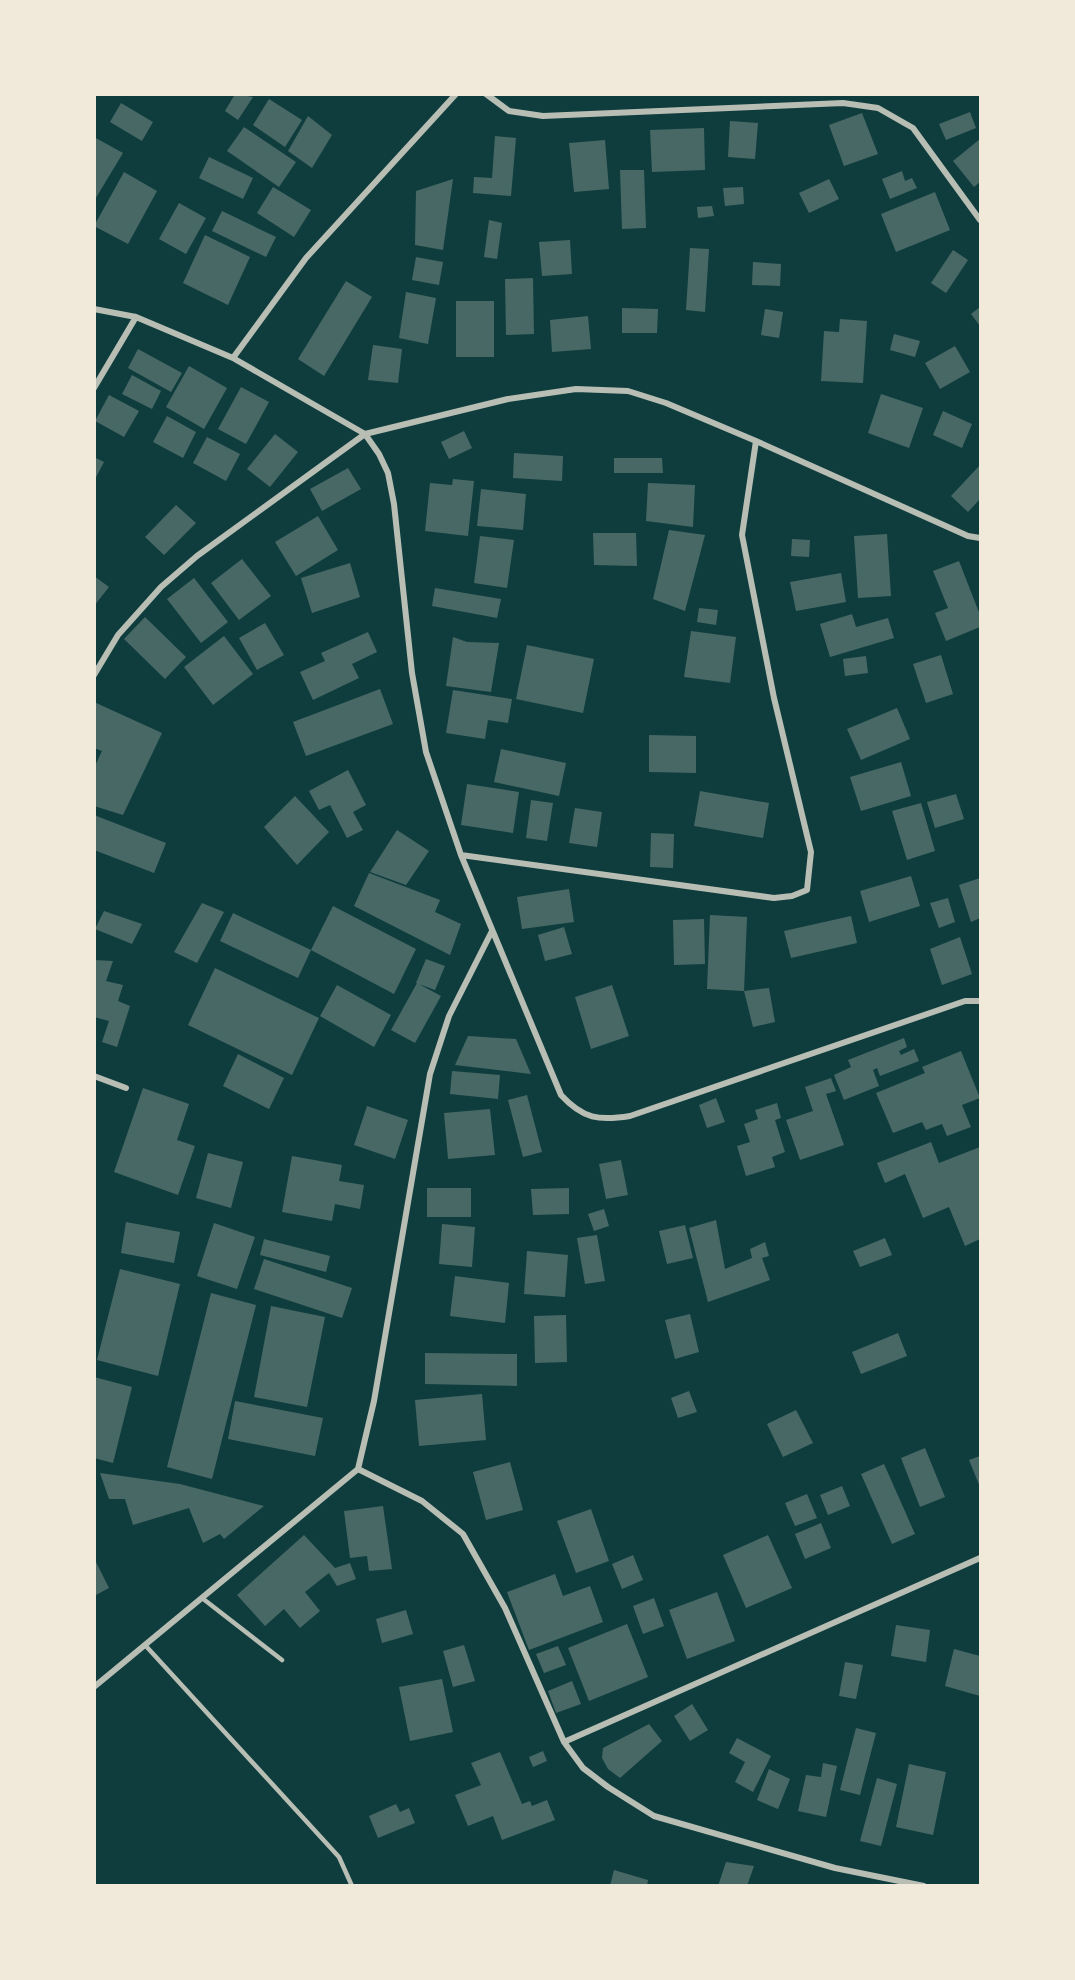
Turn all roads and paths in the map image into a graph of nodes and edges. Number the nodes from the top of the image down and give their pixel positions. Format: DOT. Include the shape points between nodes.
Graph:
graph roads {
  1 [pos="456,94"];
  2 [pos="486,94"];
  3 [pos="981,220"];
  4 [pos="94,309"];
  5 [pos="136,316"];
  6 [pos="233,358"];
  7 [pos="94,388"];
  8 [pos="365,434"];
  9 [pos="756,441"];
  10 [pos="981,538"];
  11 [pos="94,675"];
  12 [pos="461,855"];
  13 [pos="492,931"];
  14 [pos="981,1001"];
  15 [pos="94,1076"];
  16 [pos="126,1089"];
  17 [pos="358,1469"];
  18 [pos="981,1558"];
  19 [pos="202,1598"];
  20 [pos="145,1645"];
  21 [pos="282,1660"];
  22 [pos="94,1687"];
  23 [pos="564,1742"];
  24 [pos="352,1886"];
  25 [pos="924,1886"];
  1 -- 6 [label="street" via="306,258"];
  2 -- 3 [label="street" via="509,111 543,116 843,103 878,108 913,128"];
  4 -- 5 [label="street"];
  5 -- 6 [label="street"];
  5 -- 7 [label="street"];
  6 -- 8 [label="street"];
  8 -- 9 [label="street" via="508,399 576,389 628,391"];
  8 -- 11 [label="street" via="161,586 118,635"];
  8 -- 12 [label="street" via="388,473 412,673 426,752"];
  9 -- 10 [label="street" via="968,536"];
  9 -- 12 [label="street" via="742,535 774,698 811,852 807,890 774,898"];
  12 -- 13 [label="street"];
  13 -- 14 [label="street" via="561,1095 579,1113 588,1116 630,1116 964,1001"];
  13 -- 17 [label="street" via="449,1016 430,1074 374,1401"];
  15 -- 16 [label="street"];
  17 -- 19 [label="street"];
  17 -- 23 [label="street" via="422,1501 463,1534 505,1608"];
  18 -- 23 [label="street"];
  19 -- 20 [label="street"];
  19 -- 21 [label="lane"];
  20 -- 22 [label="street"];
  20 -- 24 [label="lane" via="339,1857"];
  23 -- 25 [label="street" via="584,1768 654,1816 835,1868"];
}
